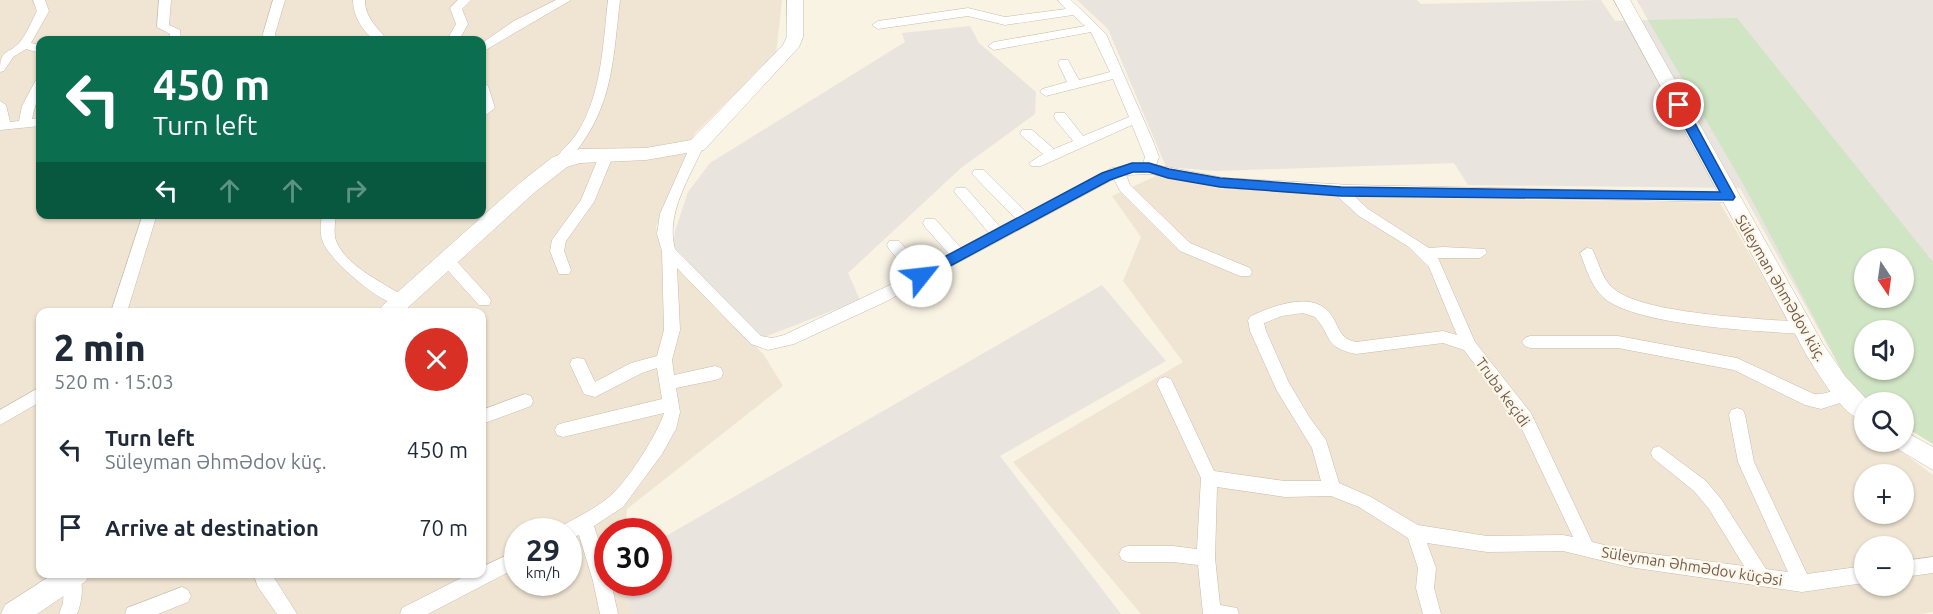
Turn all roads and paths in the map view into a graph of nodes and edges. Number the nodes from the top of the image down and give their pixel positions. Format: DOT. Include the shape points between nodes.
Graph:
graph roads {
  1 [pos="39,0"];
  2 [pos="165,0"];
  3 [pos="279,0"];
  4 [pos="359,0"];
  5 [pos="465,0"];
  6 [pos="565,0"];
  7 [pos="614,0"];
  8 [pos="795,0"];
  9 [pos="1064,0"];
  10 [pos="1622,0"];
  11 [pos="1075,11"];
  12 [pos="878,25"];
  13 [pos="1094,28"];
  14 [pos="176,36"];
  15 [pos="269,36"];
  16 [pos="375,36"];
  17 [pos="455,36"];
  18 [pos="24,45"];
  19 [pos="486,45"];
  20 [pos="994,46"];
  21 [pos="36,48"];
  22 [pos="1064,63"];
  23 [pos="0,68"];
  24 [pos="1117,74"];
  25 [pos="1075,85"];
  26 [pos="36,91"];
  27 [pos="1046,93"];
  28 [pos="0,105"];
  29 [pos="1060,116"];
  30 [pos="1137,119"];
  31 [pos="36,123"];
  32 [pos="25,124"];
  33 [pos="1027,133"];
  34 [pos="1081,142"];
  35 [pos="697,145"];
  36 [pos="1052,155"];
  37 [pos="606,156"];
  38 [pos="560,162"];
  39 [pos="1036,163"];
  40 [pos="1149,167"];
  41 [pos="1117,171"];
  42 [pos="979,173"];
  43 [pos="960,191"];
  44 [pos="1341,192"];
  45 [pos="1728,197"];
  46 [pos="148,219"];
  47 [pos="328,219"];
  48 [pos="1025,220"];
  49 [pos="930,223"];
  50 [pos="998,234"];
  51 [pos="894,245"];
  52 [pos="669,251"];
  53 [pos="1480,253"];
  54 [pos="1587,253"];
  55 [pos="1428,254"];
  56 [pos="958,255"];
  57 [pos="447,260"];
  58 [pos="564,270"];
  59 [pos="1245,272"];
  60 [pos="921,276"];
  61 [pos="484,301"];
  62 [pos="394,307"];
  63 [pos="120,308"];
  64 [pos="1803,328"];
  65 [pos="1530,342"];
  66 [pos="1469,345"];
  67 [pos="664,360"];
  68 [pos="578,364"];
  69 [pos="715,373"];
  70 [pos="667,383"];
  71 [pos="1166,384"];
  72 [pos="1847,394"];
  73 [pos="36,396"];
  74 [pos="525,401"];
  75 [pos="1854,401"];
  76 [pos="670,404"];
  77 [pos="1737,415"];
  78 [pos="486,416"];
  79 [pos="0,418"];
  80 [pos="562,430"];
  81 [pos="1914,448"];
  82 [pos="1659,453"];
  83 [pos="1933,460"];
  84 [pos="1209,478"];
  85 [pos="1332,488"];
  86 [pos="582,524"];
  87 [pos="1415,533"];
  88 [pos="582,540"];
  89 [pos="1586,549"];
  90 [pos="1128,554"];
  91 [pos="1206,558"];
  92 [pos="504,565"];
  93 [pos="1933,565"];
  94 [pos="1914,568"];
  95 [pos="486,574"];
  96 [pos="1854,576"];
  97 [pos="69,578"];
  98 [pos="74,578"];
  99 [pos="263,578"];
  100 [pos="479,578"];
  101 [pos="1761,578"];
  102 [pos="1802,583"];
  103 [pos="182,596"];
  104 [pos="14,614"];
  105 [pos="68,614"];
  106 [pos="134,614"];
  107 [pos="288,614"];
  108 [pos="409,614"];
  109 [pos="609,614"];
  110 [pos="1218,614"];
  111 [pos="1432,614"];
  1 -- 18 [label="street" via="43,11"];
  2 -- 14 [label="street" via="163,27 172,29"];
  3 -- 15 [label="street"];
  4 -- 16 [label="street" via="358,8"];
  5 -- 17 [label="street" via="456,8 462,24"];
  6 -- 19 [label="street"];
  7 -- 38 [label="street" via="595,110 584,133"];
  8 -- 35 [label="street" via="795,37 791,47"];
  9 -- 11 [label="street"];
  10 -- 45 [label="street, Süleyman Əhmədov küç."];
  11 -- 12 [label="street" via="1005,21 968,12"];
  11 -- 13 [label="street"];
  13 -- 20 [label="street"];
  13 -- 24 [label="street"];
  18 -- 21 [label="street"];
  18 -- 23 [label="street" via="9,54"];
  22 -- 25 [label="street"];
  24 -- 25 [label="street"];
  24 -- 30 [label="street"];
  25 -- 27 [label="street"];
  26 -- 32 [label="street"];
  28 -- 32 [label="street" via="5,127"];
  29 -- 34 [label="street"];
  30 -- 34 [label="street"];
  30 -- 40 [label="street" via="1152,158"];
  31 -- 32 [label="street"];
  33 -- 36 [label="street"];
  34 -- 36 [label="street"];
  35 -- 37 [label="street"];
  35 -- 52 [label="street" via="667,214 664,234"];
  36 -- 39 [label="street"];
  37 -- 38 [label="street" via="580,156"];
  37 -- 58 [label="street" via="587,202 559,240 557,251"];
  38 -- 57 [label="street"];
  40 -- 41 [label="street"];
  40 -- 44 [label="street" via="1220,183"];
  41 -- 48 [label="street"];
  41 -- 59 [label="street" via="1125,188 1185,247"];
  42 -- 48 [label="street"];
  43 -- 50 [label="street"];
  44 -- 45 [label="street"];
  44 -- 55 [label="street" via="1355,208"];
  45 -- 64 [label="street, Süleyman Əhmədov küç."];
  46 -- 63 [label="street"];
  47 -- 62 [label="street" via="332,247"];
  48 -- 50 [label="street"];
  49 -- 56 [label="street"];
  50 -- 56 [label="street"];
  51 -- 60 [label="street"];
  52 -- 60 [label="street" via="762,344 789,340"];
  52 -- 67 [label="street" via="672,330"];
  53 -- 55 [label="street"];
  54 -- 64 [label="street" via="1609,294 1628,304 1681,316"];
  55 -- 66 [label="street" via="1436,264"];
  56 -- 60 [label="street"];
  57 -- 61 [label="street"];
  57 -- 62 [label="street"];
  64 -- 72 [label="street, Süleyman Əhmədov küç."];
  65 -- 72 [label="street" via="1618,342 1737,364 1821,402"];
  66 -- 85 [label="street, Truba keçidi" via="1443,338 1356,348 1343,346 1334,339 1325,317 1298,307 1256,320 1283,386 1320,445"];
  66 -- 89 [label="street, Truba keçidi" via="1525,418"];
  67 -- 68 [label="street" via="637,368 595,390 590,389"];
  67 -- 70 [label="street"];
  69 -- 70 [label="street"];
  70 -- 76 [label="street"];
  71 -- 84 [label="street"];
  72 -- 75 [label="street, Süleyman Əhmədov küç."];
  73 -- 79 [label="street"];
  74 -- 78 [label="street"];
  76 -- 80 [label="street"];
  76 -- 86 [label="street" via="668,429 656,449 617,502"];
  77 -- 102 [label="street" via="1746,462"];
  81 -- 83 [label="street"];
  82 -- 101 [label="street" via="1700,486 1715,504"];
  84 -- 85 [label="street, Süleyman Əhmədov küçəsi" via="1285,489"];
  84 -- 91 [label="street"];
  85 -- 87 [label="street, Süleyman Əhmədov küçəsi" via="1365,502"];
  87 -- 89 [label="street, Süleyman Əhmədov küçəsi" via="1487,544 1563,543"];
  87 -- 111 [label="street" via="1427,568 1425,588"];
  88 -- 109 [label="street" via="602,581"];
  89 -- 101 [label="street, Süleyman Əhmədov küçəsi"];
  90 -- 91 [label="street"];
  91 -- 110 [label="street"];
  92 -- 95 [label="street"];
  93 -- 94 [label="street"];
  96 -- 102 [label="street, Süleyman Əhmədov küçəsi"];
  97 -- 104 [label="street"];
  98 -- 105 [label="street"];
  99 -- 107 [label="street"];
  100 -- 108 [label="street"];
  101 -- 102 [label="street, Süleyman Əhmədov küçəsi"];
  103 -- 106 [label="street"];
}
